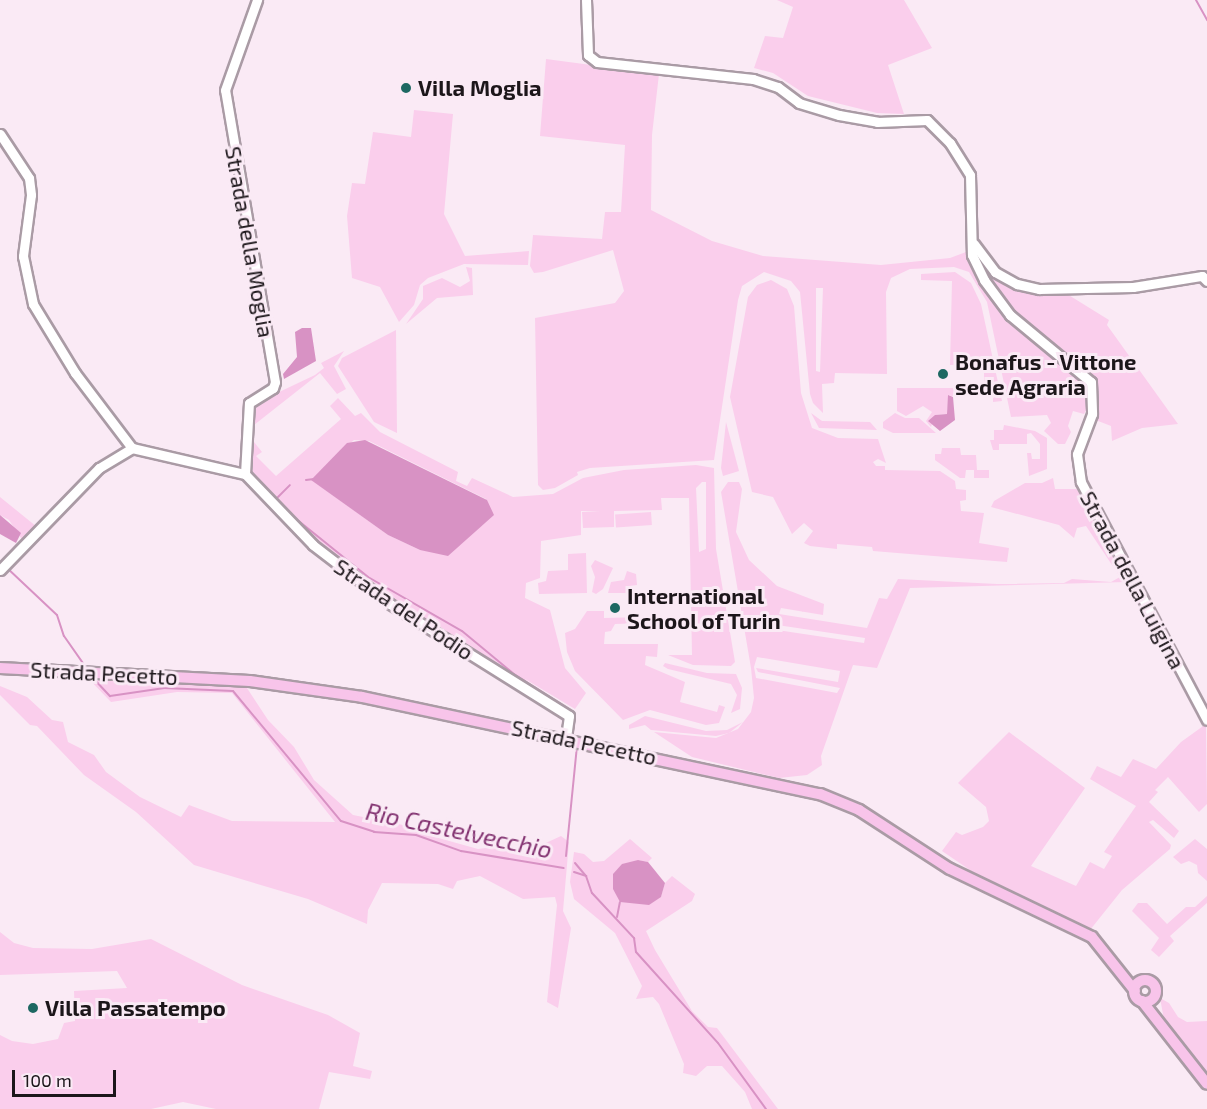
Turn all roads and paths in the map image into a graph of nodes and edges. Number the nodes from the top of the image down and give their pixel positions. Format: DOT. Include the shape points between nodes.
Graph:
graph roads {
  1 [pos="257,0"];
  2 [pos="586,0"];
  3 [pos="0,134"];
  4 [pos="974,244"];
  5 [pos="1207,281"];
  6 [pos="132,448"];
  7 [pos="245,474"];
  8 [pos="0,570"];
  9 [pos="0,668"];
  10 [pos="1207,720"];
  11 [pos="566,737"];
  12 [pos="1118,968"];
  13 [pos="1142,981"];
  14 [pos="1135,991"];
  15 [pos="1154,997"];
  16 [pos="1142,1001"];
  17 [pos="1162,1025"];
  18 [pos="1207,1084"];
  1 -- 7 [label="street, Strada della Moglia" via="225,90 275,382 273,388 249,403"];
  2 -- 4 [label="street, Strada della Luigina" via="588,55 597,62 753,79 778,87 799,103 871,121 927,120 950,142 970,175"];
  3 -- 6 [label="street" via="29,178 23,256 33,304 75,373"];
  4 -- 5 [label="street" via="995,272 1017,284 1039,289 1133,287 1202,276"];
  4 -- 10 [label="street, Strada della Luigina" via="974,260 1003,307 1091,382 1092,414 1077,454 1081,482"];
  6 -- 7 [label="street"];
  6 -- 8 [label="street" via="91,476"];
  7 -- 11 [label="street, Strada del Podio" via="313,545 390,604 569,716"];
  9 -- 11 [label="main road, Strada Pecetto" via="250,681 362,696"];
  11 -- 12 [label="main road, Strada Pecetto" via="838,800 950,869 1092,937"];
  12 -- 13 [label="main road, Strada Pecetto"];
  12 -- 14 [label="main road, Strada Pecetto"];
  13 -- 14 [label="main road"];
  13 -- 15 [label="main road, Strada Pecetto" via="1154,985"];
  14 -- 16 [label="main road, Strada Pecetto"];
  15 -- 16 [label="main road"];
  15 -- 17 [label="main road, Strada Pecetto"];
  16 -- 17 [label="main road, Strada Pecetto"];
  17 -- 18 [label="main road, Strada Pecetto"];
}
